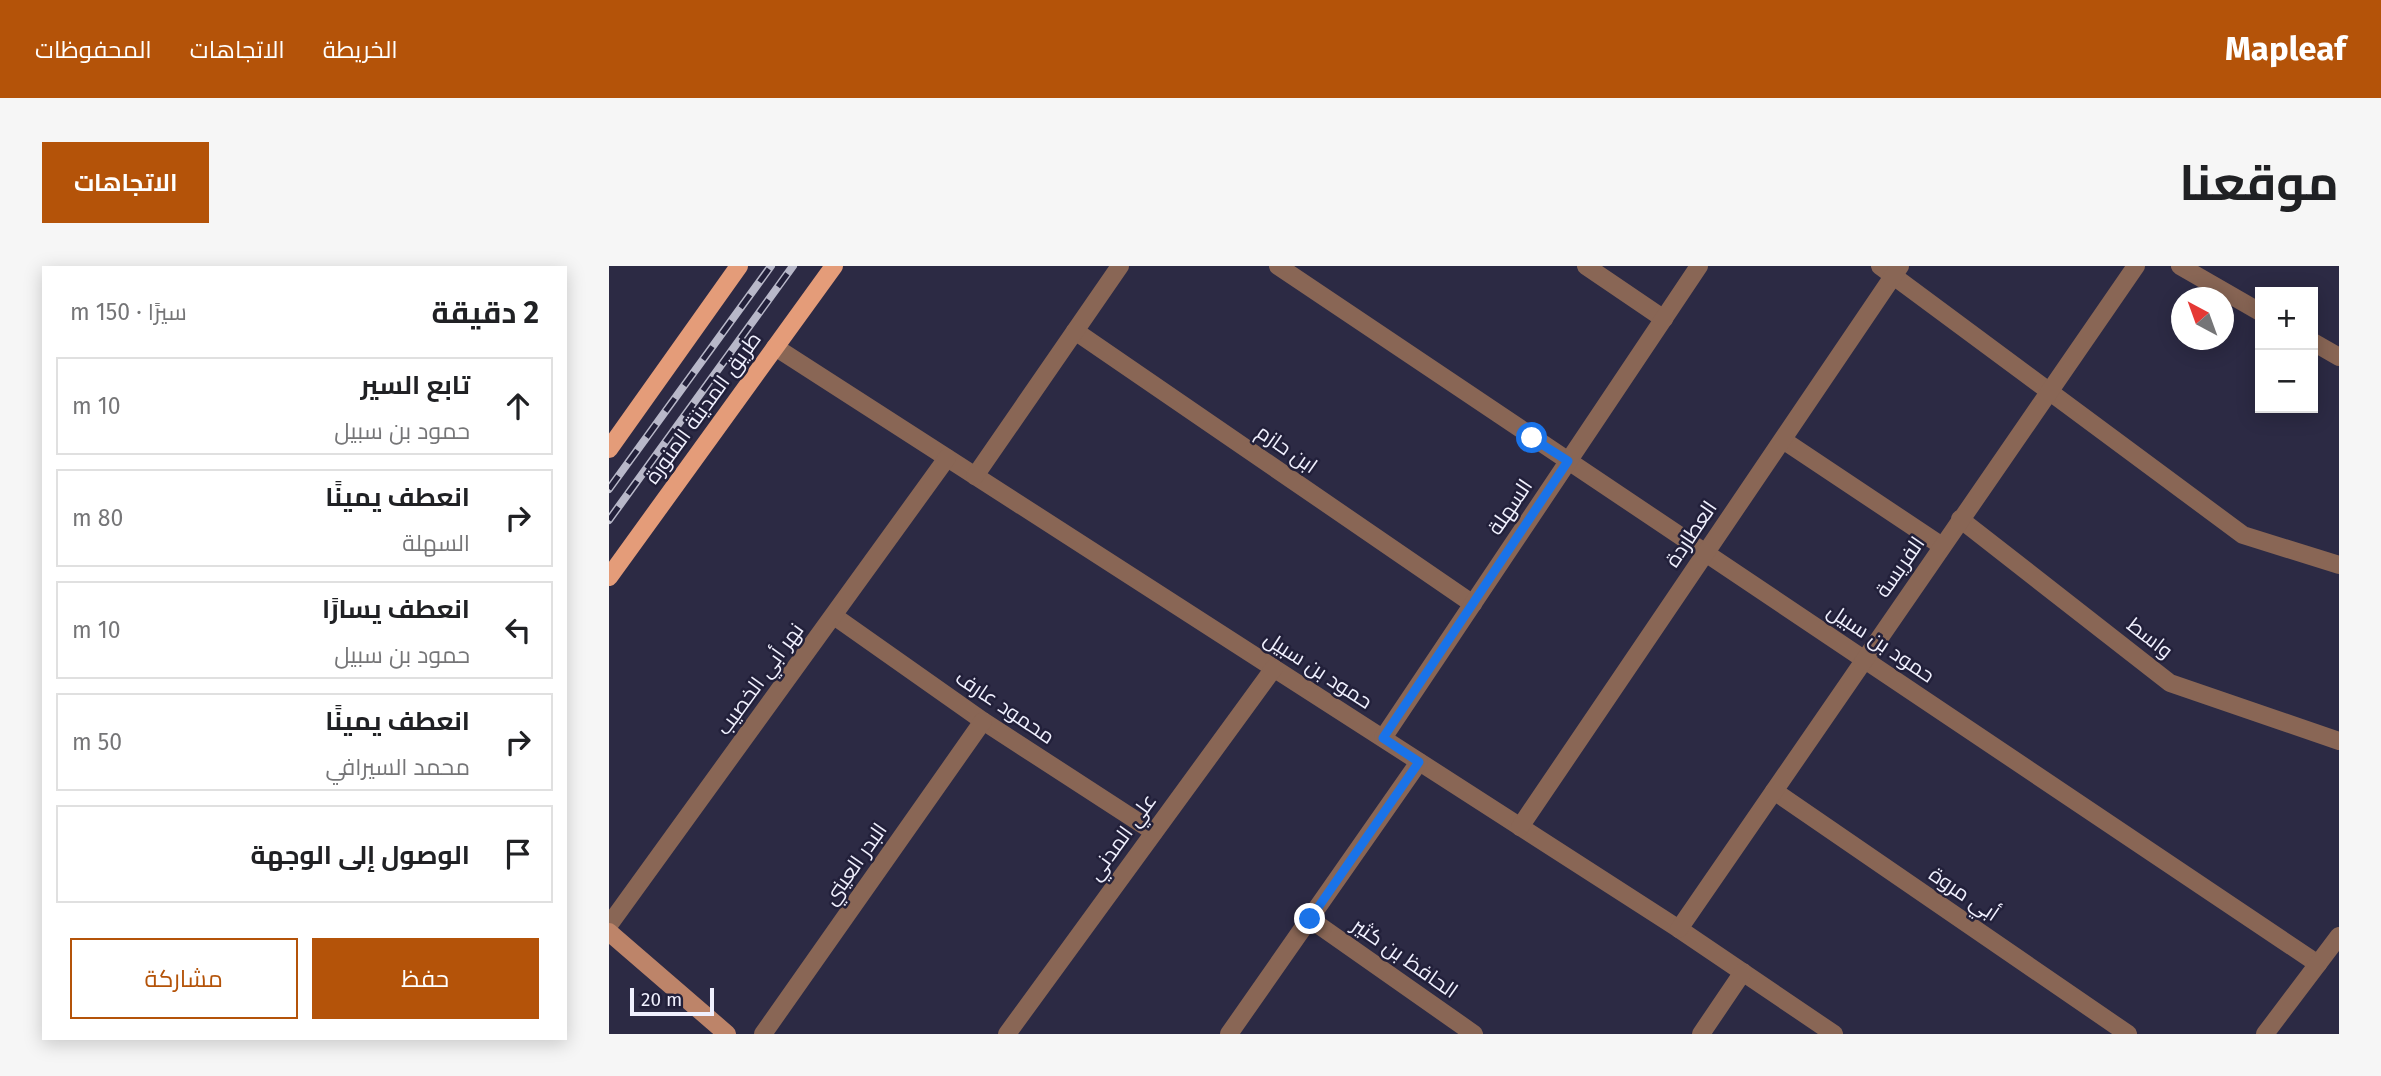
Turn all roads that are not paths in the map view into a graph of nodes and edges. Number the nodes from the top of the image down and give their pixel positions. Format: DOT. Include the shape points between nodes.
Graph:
graph roads {
  1 [pos="739,266"];
  2 [pos="834,266"];
  3 [pos="1120,266"];
  4 [pos="1278,266"];
  5 [pos="1586,266"];
  6 [pos="1699,266"];
  7 [pos="2136,266"];
  8 [pos="2180,266"];
  9 [pos="1891,269"];
  10 [pos="2255,309"];
  11 [pos="1664,318"];
  12 [pos="1075,331"];
  13 [pos="2318,345"];
  14 [pos="775,347"];
  15 [pos="2339,357"];
  16 [pos="2050,390"];
  17 [pos="1783,440"];
  18 [pos="609,449"];
  19 [pos="947,458"];
  20 [pos="1568,461"];
  21 [pos="975,476"];
  22 [pos="1960,519"];
  23 [pos="1942,546"];
  24 [pos="1706,553"];
  25 [pos="2339,565"];
  26 [pos="609,577"];
  27 [pos="1473,604"];
  28 [pos="834,616"];
  29 [pos="1864,659"];
  30 [pos="1274,668"];
  31 [pos="983,721"];
  32 [pos="1383,738"];
  33 [pos="2339,741"];
  34 [pos="1419,762"];
  35 [pos="1774,791"];
  36 [pos="1520,827"];
  37 [pos="1154,832"];
  38 [pos="1310,919"];
  39 [pos="609,925"];
  40 [pos="1679,929"];
  41 [pos="609,932"];
  42 [pos="2339,936"];
  43 [pos="2318,964"];
  44 [pos="1743,972"];
  45 [pos="1450,1027"];
  46 [pos="725,1033"];
  47 [pos="763,1034"];
  48 [pos="1008,1034"];
  49 [pos="1229,1034"];
  50 [pos="1474,1034"];
  51 [pos="1701,1034"];
  52 [pos="1834,1034"];
  53 [pos="2128,1034"];
  54 [pos="2265,1034"];
  1 -- 18 [label="main road"];
  2 -- 14 [label="main road, طريق المدينة المنورة"];
  3 -- 12 [label="street"];
  4 -- 20 [label="street, حمود بن سبيل"];
  5 -- 11 [label="street"];
  6 -- 11 [label="street, السهلة"];
  7 -- 16 [label="street, الفريسة"];
  8 -- 10 [label="street"];
  9 -- 16 [label="street"];
  9 -- 17 [label="street, العطاردة"];
  11 -- 20 [label="street, السهلة"];
  12 -- 21 [label="street"];
  12 -- 27 [label="street, ابن حازم"];
  13 -- 15 [label="street"];
  14 -- 19 [label="street, حمود بن سبيل"];
  14 -- 26 [label="main road, طريق المدينة المنورة"];
  16 -- 22 [label="street, الفريسة"];
  16 -- 25 [label="street" via="2243,535"];
  17 -- 23 [label="street"];
  17 -- 24 [label="street, العطاردة"];
  19 -- 21 [label="street, حمود بن سبيل"];
  19 -- 28 [label="street, نهر أبي الخصيب"];
  20 -- 24 [label="street, حمود بن سبيل"];
  20 -- 27 [label="street, السهلة"];
  21 -- 30 [label="street, حمود بن سبيل"];
  22 -- 23 [label="street, الفريسة"];
  22 -- 33 [label="street, واسط" via="2170,683"];
  23 -- 29 [label="street, الفريسة"];
  24 -- 29 [label="street, حمود بن سبيل"];
  24 -- 36 [label="street, العطاردة"];
  27 -- 32 [label="street, السهلة"];
  28 -- 31 [label="street, محمود عارف"];
  28 -- 39 [label="street, نهر أبي الخصيب"];
  29 -- 35 [label="street, الفريسة"];
  29 -- 43 [label="street, حمود بن سبيل"];
  30 -- 32 [label="street, حمود بن سبيل"];
  30 -- 37 [label="street, علي المدني"];
  31 -- 37 [label="street, محمود عارف"];
  31 -- 47 [label="street, البدر العيني"];
  32 -- 34 [label="street, حمود بن سبيل"];
  34 -- 36 [label="street, حمود بن سبيل"];
  34 -- 38 [label="street"];
  35 -- 40 [label="street, الفريسة"];
  35 -- 53 [label="street, أبي مروة"];
  36 -- 40 [label="street, حمود بن سبيل"];
  37 -- 48 [label="street, علي المدني"];
  38 -- 45 [label="street, الحافظ بن كثير"];
  38 -- 49 [label="street"];
  40 -- 44 [label="street, حمود بن سبيل"];
  41 -- 46 [label="main road"];
  42 -- 43 [label="street"];
  43 -- 54 [label="street"];
  44 -- 51 [label="street"];
  44 -- 52 [label="street, حمود بن سبيل"];
  45 -- 50 [label="street, الحافظ بن كثير"];
}
